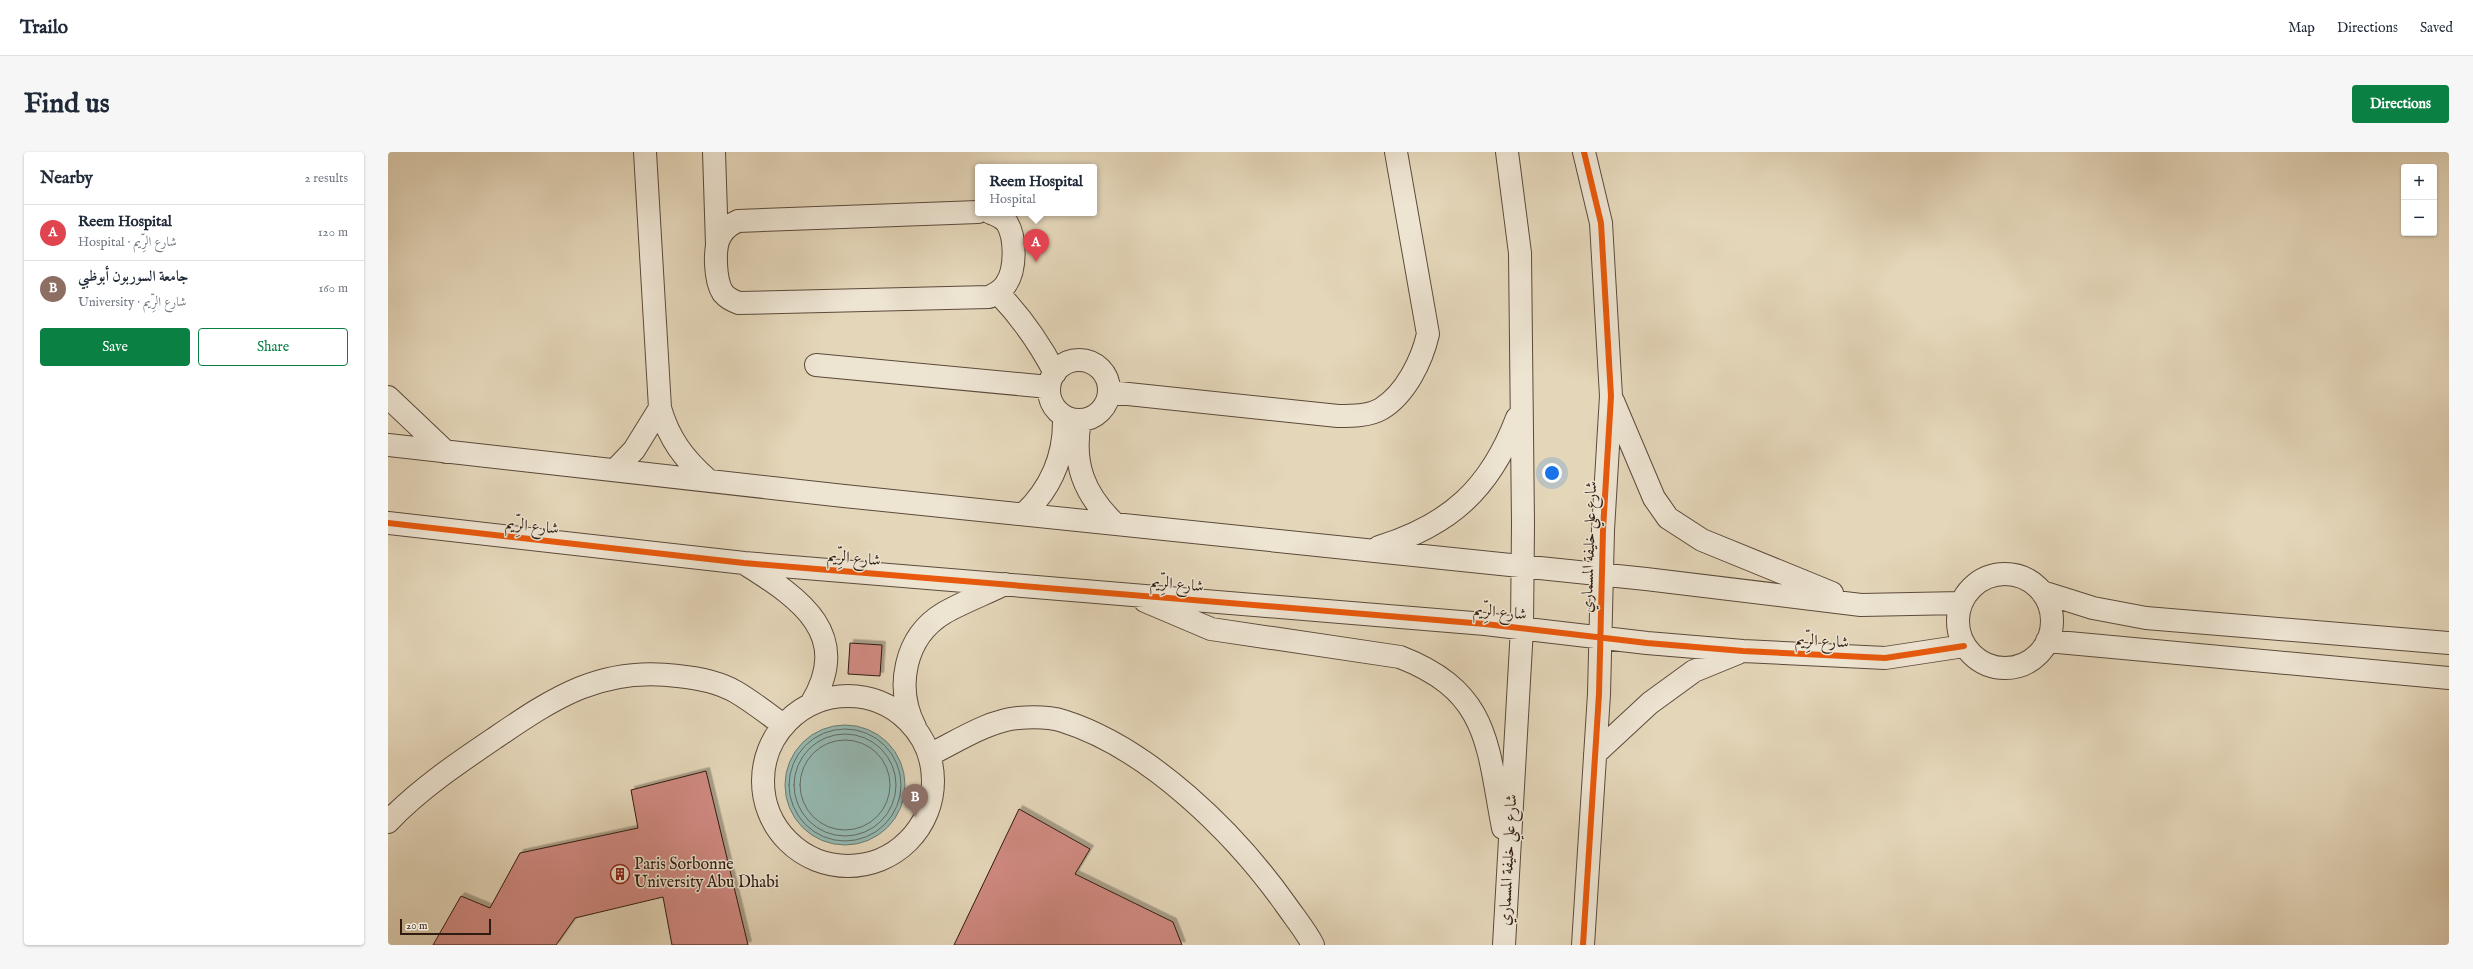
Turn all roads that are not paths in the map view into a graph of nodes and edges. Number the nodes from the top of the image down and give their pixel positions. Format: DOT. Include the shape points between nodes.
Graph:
graph roads {
  1 [pos="645,152"];
  2 [pos="714,152"];
  3 [pos="1396,152"];
  4 [pos="1507,152"];
  5 [pos="1584,152"];
  6 [pos="975,212"];
  7 [pos="996,216"];
  8 [pos="717,245"];
  9 [pos="998,293"];
  10 [pos="816,365"];
  11 [pos="1052,380"];
  12 [pos="1109,392"];
  13 [pos="1610,396"];
  14 [pos="388,397"];
  15 [pos="660,408"];
  16 [pos="1521,408"];
  17 [pos="1072,418"];
  18 [pos="388,445"];
  19 [pos="446,452"];
  20 [pos="615,470"];
  21 [pos="708,480"];
  22 [pos="1024,514"];
  23 [pos="388,523"];
  24 [pos="1115,524"];
  25 [pos="1368,550"];
  26 [pos="744,563"];
  27 [pos="1522,566"];
  28 [pos="1602,574"];
  29 [pos="1006,584"];
  30 [pos="2042,592"];
  31 [pos="1127,594"];
  32 [pos="1961,603"];
  33 [pos="1861,605"];
  34 [pos="1522,628"];
  35 [pos="1600,636"];
  36 [pos="2047,641"];
  37 [pos="2449,643"];
  38 [pos="1964,646"];
  39 [pos="1743,651"];
  40 [pos="2449,678"];
  41 [pos="811,704"];
  42 [pos="784,725"];
  43 [pos="918,734"];
  44 [pos="1595,754"];
  45 [pos="929,755"];
  46 [pos="388,822"];
  47 [pos="1509,856"];
  48 [pos="1313,945"];
  49 [pos="1504,945"];
  50 [pos="1583,945"];
  1 -- 15 [label="street"];
  2 -- 8 [label="street"];
  3 -- 12 [label="street" via="1428,334 1424,353 1413,373 1396,396 1381,409 1358,416 1338,416"];
  4 -- 16 [label="street, شارع علي خليفة المسماري" via="1520,252"];
  5 -- 13 [label="street, شارع علي خليفة المسماري" via="1601,223"];
  6 -- 8 [label="street" via="749,219 728,226 721,234"];
  7 -- 9 [label="street" via="1006,222 1012,241 1011,275"];
  8 -- 9 [label="street" via="720,286 724,294 739,303 978,299"];
  9 -- 11 [label="street" via="1021,317 1040,343"];
  10 -- 11 [label="street"];
  11 -- 12 [label="street" via="1063,365 1073,361 1084,361 1095,364 1103,371 1108,381"];
  11 -- 17 [label="street" via="1050,398 1056,409"];
  12 -- 17 [label="street" via="1107,403 1100,412 1090,418"];
  13 -- 28 [label="street, شارع علي خليفة المسماري"];
  13 -- 33 [label="street" via="1654,498 1668,518 1702,540"];
  14 -- 19 [label="street"];
  15 -- 20 [label="street" via="634,450"];
  15 -- 21 [label="street" via="666,428 677,448"];
  16 -- 25 [label="street" via="1505,449 1480,485 1469,496 1448,515 1410,537"];
  16 -- 27 [label="street, شارع علي خليفة المسماري"];
  17 -- 22 [label="street" via="1064,434 1058,467 1038,501"];
  17 -- 24 [label="street" via="1080,469 1087,490 1099,509"];
  18 -- 19 [label="street"];
  19 -- 20 [label="street"];
  20 -- 21 [label="street"];
  21 -- 22 [label="street"];
  22 -- 24 [label="street"];
  23 -- 26 [label="street, شارع الرِّيم"];
  24 -- 25 [label="street"];
  25 -- 27 [label="street"];
  26 -- 29 [label="street, شارع الرِّيم"];
  26 -- 41 [label="street" via="803,604 820,628 826,648 826,668 821,688"];
  27 -- 28 [label="street"];
  27 -- 34 [label="street, شارع علي خليفة المسماري"];
  28 -- 33 [label="street"];
  28 -- 35 [label="street, شارع علي خليفة المسماري"];
  29 -- 31 [label="street, شارع الرِّيم"];
  29 -- 43 [label="street" via="943,614 925,629 916,642 906,664 903,688 907,712"];
  30 -- 32 [label="street" via="2024,578 2014,574 1998,574 1982,579 1969,589"];
  30 -- 36 [label="street" via="2051,610 2051,631"];
  30 -- 37 [label="street" via="2093,608 2146,618"];
  31 -- 34 [label="street, شارع الرِّيم"];
  31 -- 47 [label="street" via="1211,629 1400,657 1426,667 1449,682 1470,706 1485,736"];
  32 -- 33 [label="street"];
  32 -- 38 [label="street" via="1958,632"];
  34 -- 35 [label="street, شارع الرِّيم"];
  34 -- 47 [label="street, شارع علي خليفة المسماري"];
  35 -- 39 [label="street, شارع الرِّيم" via="1647,643"];
  35 -- 44 [label="street, شارع علي خليفة المسماري"];
  36 -- 38 [label="street" via="2038,654 2024,664 2008,668 1990,666 1976,658"];
  36 -- 40 [label="street"];
  38 -- 39 [label="street, شارع الرِّيم" via="1885,658"];
  39 -- 44 [label="street" via="1694,671 1650,703"];
  41 -- 42 [label="street"];
  41 -- 43 [label="street" via="844,696 870,699 906,718"];
  42 -- 45 [label="street" via="772,742 764,762 765,803 772,823 785,839 801,853 820,862 840,866 862,865 882,859 900,849 915,834 926,816 932,796 933,776"];
  42 -- 46 [label="street" via="735,692 701,679 638,673 610,677 546,704 474,752 401,808"];
  43 -- 45 [label="street"];
  44 -- 50 [label="street, شارع علي خليفة المسماري"];
  45 -- 48 [label="street" via="993,724 1017,718 1062,721 1093,734 1141,760 1206,812 1262,872"];
  47 -- 49 [label="street, شارع علي خليفة المسماري"];
}
